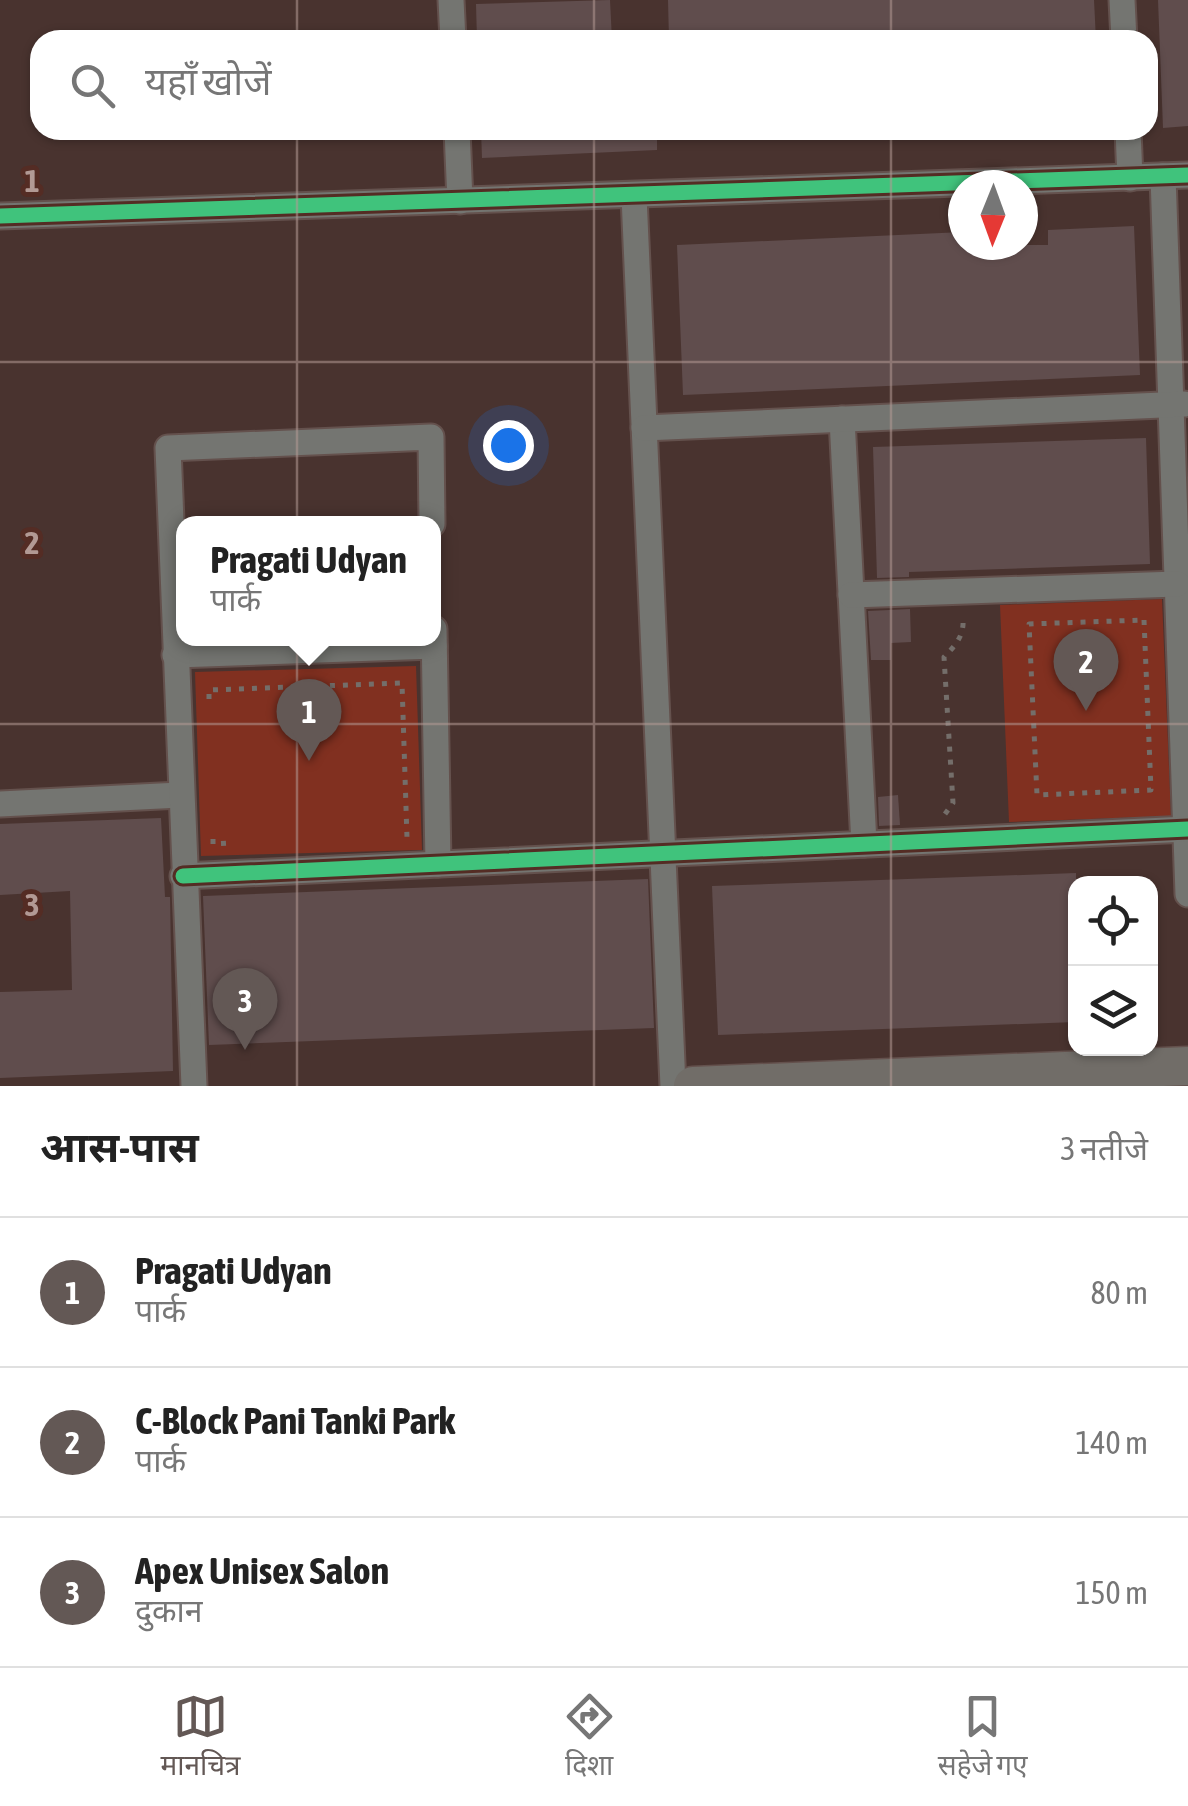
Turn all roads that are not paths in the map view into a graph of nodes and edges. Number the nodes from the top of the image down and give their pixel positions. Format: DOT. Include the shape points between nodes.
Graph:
graph roads {
  1 [pos="452,0"];
  2 [pos="1122,0"];
  3 [pos="453,30"];
  4 [pos="1124,30"];
  5 [pos="457,140"];
  6 [pos="1128,140"];
  7 [pos="1176,176"];
  8 [pos="1130,178"];
  9 [pos="634,196"];
  10 [pos="460,201"];
  11 [pos="0,216"];
  12 [pos="1180,404"];
  13 [pos="842,419"];
  14 [pos="644,428"];
  15 [pos="432,516"];
  16 [pos="1178,584"];
  17 [pos="851,595"];
  18 [pos="313,646"];
  19 [pos="434,646"];
  20 [pos="176,655"];
  21 [pos="180,795"];
  22 [pos="0,804"];
  23 [pos="1187,829"];
  24 [pos="864,844"];
  25 [pos="663,854"];
  26 [pos="438,864"];
  27 [pos="183,876"];
  28 [pos="1188,894"];
  29 [pos="1188,1066"];
  30 [pos="194,1086"];
  31 [pos="673,1086"];
  32 [pos="694,1086"];
  1 -- 3 [label="street"];
  2 -- 4 [label="street"];
  5 -- 10 [label="street"];
  6 -- 8 [label="street"];
  7 -- 8 [label="street"];
  7 -- 12 [label="street"];
  8 -- 9 [label="street"];
  9 -- 10 [label="street"];
  9 -- 14 [label="street"];
  10 -- 11 [label="street"];
  12 -- 13 [label="street"];
  12 -- 16 [label="street"];
  13 -- 14 [label="street"];
  13 -- 17 [label="street"];
  14 -- 25 [label="street"];
  15 -- 20 [label="street" via="431,438 168,448"];
  16 -- 17 [label="street"];
  16 -- 23 [label="street"];
  17 -- 24 [label="street"];
  18 -- 20 [label="street"];
  19 -- 26 [label="street"];
  20 -- 21 [label="street"];
  21 -- 22 [label="street"];
  21 -- 27 [label="street"];
  23 -- 24 [label="street"];
  23 -- 28 [label="street"];
  24 -- 25 [label="street"];
  25 -- 26 [label="street"];
  25 -- 31 [label="street"];
  26 -- 27 [label="street"];
  27 -- 30 [label="street"];
  29 -- 32 [label="street"];
}
